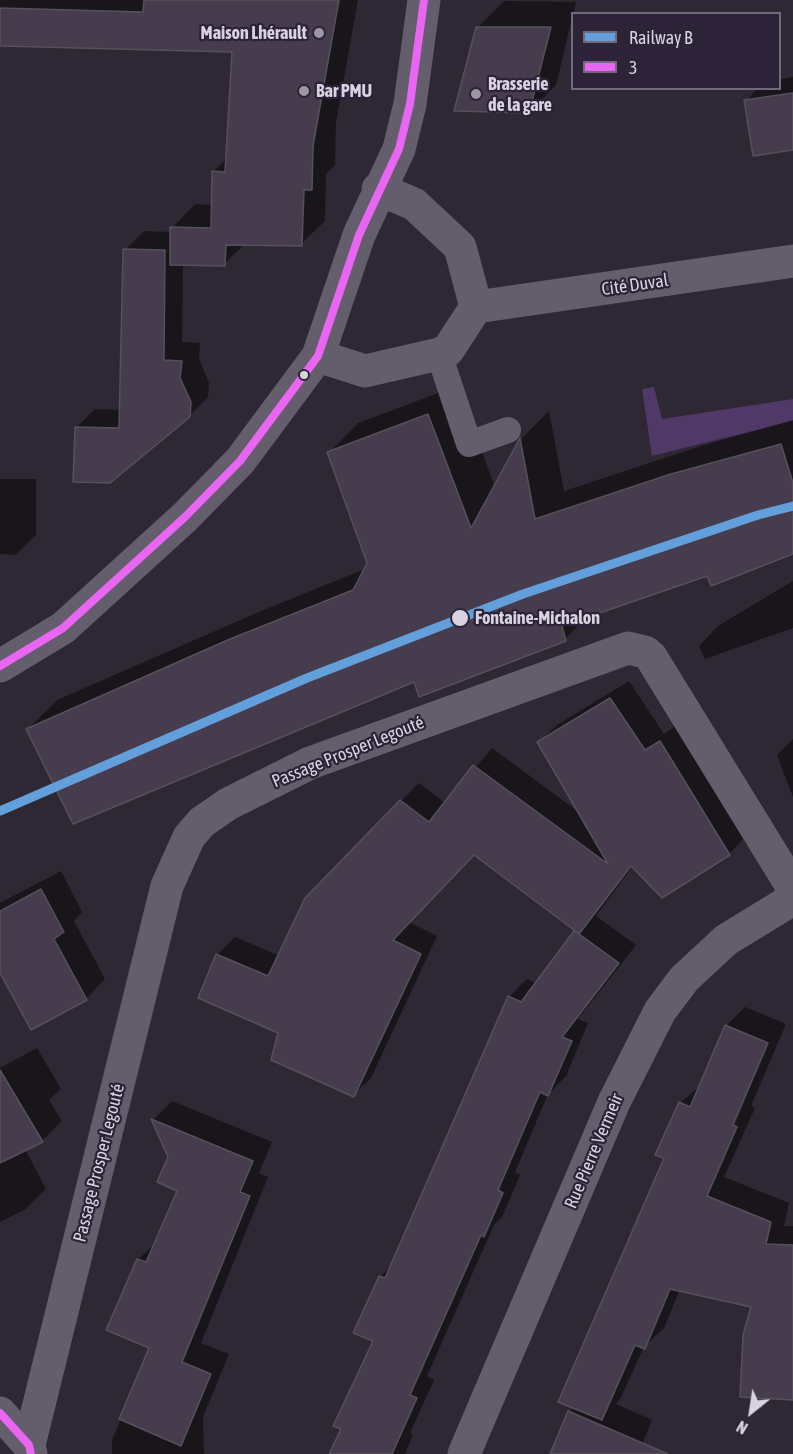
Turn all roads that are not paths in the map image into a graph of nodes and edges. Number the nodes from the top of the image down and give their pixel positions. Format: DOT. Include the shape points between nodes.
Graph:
graph roads {
  1 [pos="424,0"];
  2 [pos="378,189"];
  3 [pos="793,261"];
  4 [pos="476,307"];
  5 [pos="439,354"];
  6 [pos="318,356"];
  7 [pos="508,430"];
  8 [pos="0,666"];
  9 [pos="793,888"];
  10 [pos="793,899"];
  11 [pos="0,1413"];
  12 [pos="30,1449"];
  13 [pos="464,1454"];
  1 -- 2 [label="street" via="410,104 399,149"];
  2 -- 4 [label="street" via="414,204 460,248"];
  2 -- 6 [label="street"];
  3 -- 4 [label="street, Cité Duval"];
  4 -- 5 [label="street" via="448,350"];
  5 -- 6 [label="street" via="365,371"];
  5 -- 7 [label="lane" via="469,444"];
  6 -- 8 [label="street" via="240,461 185,517 63,628"];
  9 -- 12 [label="street, Passage Prosper Legouté" via="651,657 628,648 310,764 210,816 189,837 167,886"];
  10 -- 13 [label="street, Rue Pierre Vermeir" via="726,940 684,979 660,1011 614,1102"];
  11 -- 12 [label="street"];
}
